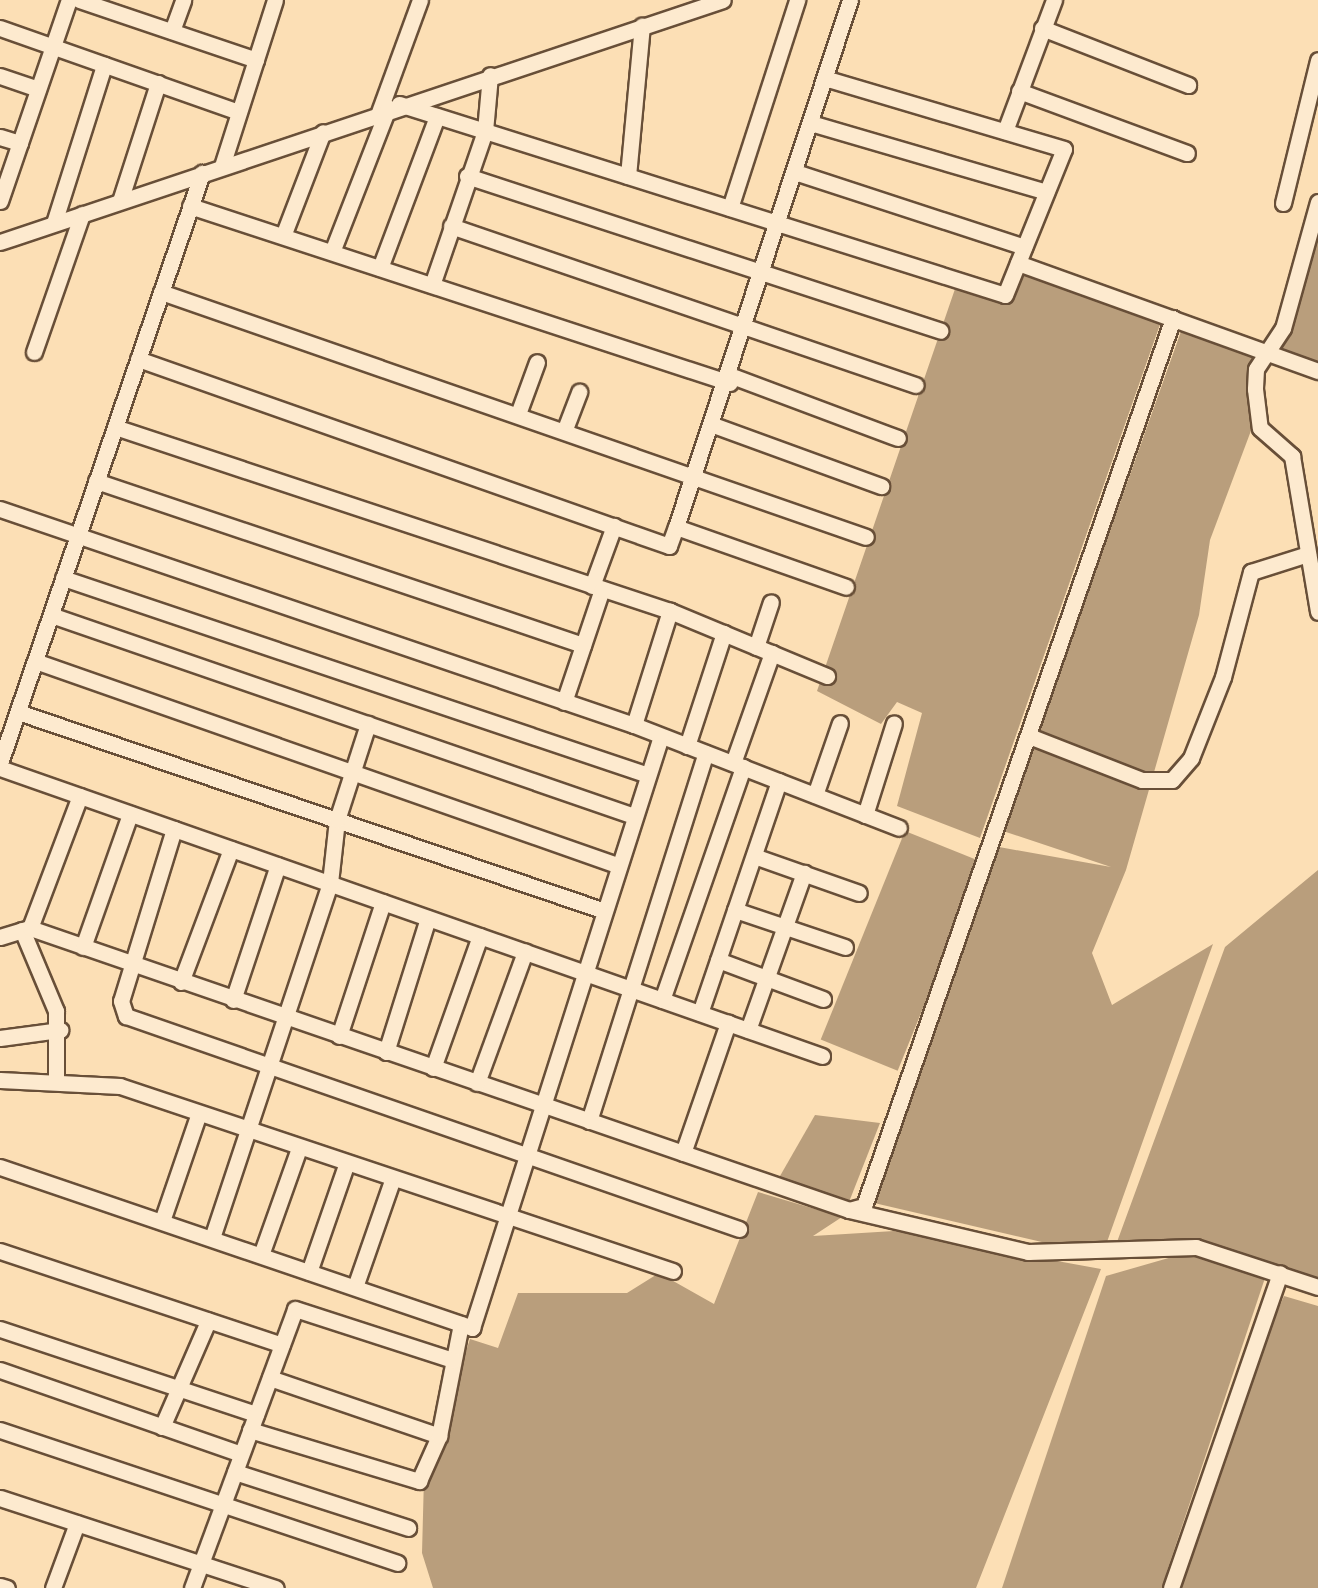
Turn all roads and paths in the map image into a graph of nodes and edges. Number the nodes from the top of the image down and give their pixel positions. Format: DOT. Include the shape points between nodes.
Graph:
graph roads {
  1 [pos="69,0"];
  2 [pos="78,0"];
  3 [pos="183,0"];
  4 [pos="275,0"];
  5 [pos="420,0"];
  6 [pos="797,0"];
  7 [pos="850,0"];
  8 [pos="1054,0"];
  9 [pos="718,1"];
  10 [pos="642,26"];
  11 [pos="0,28"];
  12 [pos="1042,28"];
  13 [pos="172,32"];
  14 [pos="53,47"];
  15 [pos="256,60"];
  16 [pos="1318,60"];
  17 [pos="104,65"];
  18 [pos="490,74"];
  19 [pos="0,76"];
  20 [pos="828,79"];
  21 [pos="158,84"];
  22 [pos="1188,85"];
  23 [pos="38,89"];
  24 [pos="1019,91"];
  25 [pos="389,108"];
  26 [pos="239,112"];
  27 [pos="437,116"];
  28 [pos="814,124"];
  29 [pos="323,132"];
  30 [pos="485,132"];
  31 [pos="1005,132"];
  32 [pos="0,137"];
  33 [pos="20,144"];
  34 [pos="1187,153"];
  35 [pos="222,166"];
  36 [pos="202,173"];
  37 [pos="798,173"];
  38 [pos="466,176"];
  39 [pos="628,176"];
  40 [pos="1046,192"];
  41 [pos="1,195"];
  42 [pos="120,201"];
  43 [pos="1318,202"];
  44 [pos="1284,203"];
  45 [pos="190,206"];
  46 [pos="730,208"];
  47 [pos="82,214"];
  48 [pos="54,223"];
  49 [pos="781,224"];
  50 [pos="451,226"];
  51 [pos="283,236"];
  52 [pos="0,242"];
  53 [pos="1024,247"];
  54 [pos="332,252"];
  55 [pos="1018,263"];
  56 [pos="380,268"];
  57 [pos="767,269"];
  58 [pos="432,285"];
  59 [pos="161,292"];
  60 [pos="1174,318"];
  61 [pos="749,324"];
  62 [pos="940,331"];
  63 [pos="1267,351"];
  64 [pos="34,352"];
  65 [pos="138,359"];
  66 [pos="537,362"];
  67 [pos="1318,370"];
  68 [pos="731,380"];
  69 [pos="916,385"];
  70 [pos="579,392"];
  71 [pos="518,414"];
  72 [pos="716,426"];
  73 [pos="115,428"];
  74 [pos="565,430"];
  75 [pos="898,438"];
  76 [pos="700,476"];
  77 [pos="96,482"];
  78 [pos="881,486"];
  79 [pos="0,509"];
  80 [pos="614,526"];
  81 [pos="676,528"];
  82 [pos="78,535"];
  83 [pos="866,536"];
  84 [pos="1308,554"];
  85 [pos="63,578"];
  86 [pos="597,587"];
  87 [pos="846,587"];
  88 [pos="772,602"];
  89 [pos="670,611"];
  90 [pos="1318,612"];
  91 [pos="50,615"];
  92 [pos="724,634"];
  93 [pos="583,644"];
  94 [pos="756,646"];
  95 [pos="772,653"];
  96 [pos="35,661"];
  97 [pos="828,676"];
  98 [pos="564,702"];
  99 [pos="18,712"];
  100 [pos="894,722"];
  101 [pos="840,723"];
  102 [pos="368,724"];
  103 [pos="634,725"];
  104 [pos="661,736"];
  105 [pos="1028,736"];
  106 [pos="687,746"];
  107 [pos="706,753"];
  108 [pos="0,765"];
  109 [pos="738,765"];
  110 [pos="356,773"];
  111 [pos="648,775"];
  112 [pos="779,782"];
  113 [pos="815,795"];
  114 [pos="80,796"];
  115 [pos="130,814"];
  116 [pos="865,815"];
  117 [pos="634,816"];
  118 [pos="337,820"];
  119 [pos="899,828"];
  120 [pos="174,829"];
  121 [pos="232,849"];
  122 [pos="754,856"];
  123 [pos="617,864"];
  124 [pos="278,865"];
  125 [pos="804,873"];
  126 [pos="330,884"];
  127 [pos="859,893"];
  128 [pos="383,902"];
  129 [pos="599,909"];
  130 [pos="735,910"];
  131 [pos="428,918"];
  132 [pos="785,927"];
  133 [pos="26,929"];
  134 [pos="480,936"];
  135 [pos="0,937"];
  136 [pos="83,946"];
  137 [pos="845,947"];
  138 [pos="525,952"];
  139 [pos="718,960"];
  140 [pos="132,964"];
  141 [pos="582,972"];
  142 [pos="766,976"];
  143 [pos="181,982"];
  144 [pos="630,989"];
  145 [pos="823,999"];
  146 [pos="234,1000"];
  147 [pos="662,1000"];
  148 [pos="700,1014"];
  149 [pos="287,1018"];
  150 [pos="728,1024"];
  151 [pos="60,1030"];
  152 [pos="748,1030"];
  153 [pos="339,1036"];
  154 [pos="0,1038"];
  155 [pos="386,1052"];
  156 [pos="822,1056"];
  157 [pos="270,1066"];
  158 [pos="433,1068"];
  159 [pos="0,1080"];
  160 [pos="56,1080"];
  161 [pos="477,1083"];
  162 [pos="541,1105"];
  163 [pos="199,1113"];
  164 [pos="589,1121"];
  165 [pos="249,1130"];
  166 [pos="299,1148"];
  167 [pos="683,1153"];
  168 [pos="525,1156"];
  169 [pos="346,1165"];
  170 [pos="0,1167"];
  171 [pos="392,1181"];
  172 [pos="849,1210"];
  173 [pos="162,1221"];
  174 [pos="505,1222"];
  175 [pos="739,1229"];
  176 [pos="212,1238"];
  177 [pos="0,1252"];
  178 [pos="261,1256"];
  179 [pos="673,1271"];
  180 [pos="308,1272"];
  181 [pos="1280,1273"];
  182 [pos="1318,1287"];
  183 [pos="355,1288"];
  184 [pos="208,1320"];
  185 [pos="461,1324"];
  186 [pos="0,1328"];
  187 [pos="282,1345"];
  188 [pos="453,1360"];
  189 [pos="0,1370"];
  190 [pos="270,1378"];
  191 [pos="175,1387"];
  192 [pos="256,1414"];
  193 [pos="162,1426"];
  194 [pos="0,1430"];
  195 [pos="250,1430"];
  196 [pos="439,1436"];
  197 [pos="241,1454"];
  198 [pos="235,1472"];
  199 [pos="0,1498"];
  200 [pos="222,1506"];
  201 [pos="77,1523"];
  202 [pos="408,1528"];
  203 [pos="397,1563"];
  204 [pos="201,1564"];
  205 [pos="0,1586"];
  206 [pos="7,1588"];
  207 [pos="53,1588"];
  208 [pos="192,1588"];
  209 [pos="276,1588"];
  210 [pos="1172,1588"];
  1 -- 14 [label="street"];
  2 -- 13 [label="street"];
  3 -- 13 [label="street"];
  4 -- 15 [label="street"];
  5 -- 25 [label="street"];
  6 -- 46 [label="street"];
  7 -- 20 [label="street"];
  8 -- 12 [label="street"];
  9 -- 10 [label="street"];
  10 -- 18 [label="street"];
  10 -- 39 [label="street"];
  11 -- 14 [label="street"];
  12 -- 22 [label="street"];
  12 -- 24 [label="street"];
  13 -- 15 [label="street"];
  14 -- 17 [label="street"];
  14 -- 23 [label="street"];
  15 -- 26 [label="street"];
  16 -- 44 [label="street"];
  17 -- 21 [label="street"];
  17 -- 48 [label="street"];
  18 -- 25 [label="street"];
  18 -- 30 [label="street"];
  19 -- 23 [label="street"];
  20 -- 28 [label="street"];
  20 -- 31 [label="street"];
  21 -- 26 [label="street"];
  21 -- 42 [label="street"];
  23 -- 33 [label="street"];
  24 -- 31 [label="street"];
  24 -- 34 [label="street"];
  25 -- 27 [label="street"];
  25 -- 29 [label="street"];
  25 -- 54 [label="street"];
  26 -- 35 [label="street"];
  27 -- 30 [label="street"];
  27 -- 56 [label="street"];
  28 -- 37 [label="street"];
  28 -- 40 [label="street"];
  29 -- 35 [label="street"];
  29 -- 51 [label="street"];
  30 -- 38 [label="street"];
  30 -- 39 [label="street"];
  31 -- 40 [label="street" via="1064,149"];
  32 -- 33 [label="street"];
  33 -- 41 [label="street"];
  35 -- 36 [label="street"];
  36 -- 42 [label="street"];
  36 -- 45 [label="street"];
  37 -- 49 [label="street"];
  37 -- 53 [label="street"];
  38 -- 50 [label="street"];
  38 -- 57 [label="street"];
  39 -- 46 [label="street"];
  40 -- 53 [label="street"];
  42 -- 47 [label="street"];
  43 -- 63 [label="street" via="1283,328"];
  45 -- 51 [label="street"];
  45 -- 59 [label="street"];
  46 -- 49 [label="street"];
  47 -- 48 [label="street"];
  47 -- 64 [label="street"];
  48 -- 52 [label="street"];
  49 -- 55 [label="street" via="1005,295"];
  49 -- 57 [label="street"];
  50 -- 58 [label="street"];
  50 -- 61 [label="street"];
  51 -- 54 [label="street"];
  53 -- 55 [label="street"];
  54 -- 56 [label="street"];
  55 -- 60 [label="street"];
  56 -- 58 [label="street"];
  57 -- 61 [label="street"];
  57 -- 62 [label="street"];
  58 -- 68 [label="street"];
  59 -- 65 [label="street"];
  59 -- 71 [label="street"];
  60 -- 63 [label="street"];
  60 -- 105 [label="street"];
  61 -- 68 [label="street"];
  61 -- 69 [label="street"];
  63 -- 67 [label="street"];
  63 -- 84 [label="street" via="1256,369 1257,420 1292,456"];
  65 -- 73 [label="street"];
  65 -- 80 [label="street"];
  66 -- 71 [label="street"];
  68 -- 72 [label="street"];
  68 -- 75 [label="street"];
  70 -- 74 [label="street"];
  71 -- 74 [label="street"];
  72 -- 76 [label="street"];
  72 -- 78 [label="street"];
  73 -- 77 [label="street"];
  73 -- 86 [label="street"];
  74 -- 76 [label="street"];
  76 -- 81 [label="street"];
  76 -- 83 [label="street"];
  77 -- 82 [label="street"];
  77 -- 93 [label="street"];
  79 -- 82 [label="street"];
  80 -- 81 [label="street" via="669,546"];
  80 -- 86 [label="street"];
  81 -- 87 [label="street"];
  82 -- 85 [label="street"];
  82 -- 98 [label="street"];
  84 -- 90 [label="street"];
  84 -- 105 [label="street" via="1251,572 1223,677 1191,758 1172,780 1142,780"];
  85 -- 91 [label="street"];
  85 -- 111 [label="street"];
  86 -- 89 [label="street"];
  86 -- 93 [label="street"];
  88 -- 94 [label="street"];
  89 -- 92 [label="street"];
  89 -- 103 [label="street"];
  91 -- 96 [label="street"];
  91 -- 102 [label="street"];
  92 -- 94 [label="street"];
  92 -- 106 [label="street"];
  93 -- 98 [label="street"];
  94 -- 95 [label="street"];
  95 -- 97 [label="street"];
  95 -- 109 [label="street"];
  96 -- 99 [label="street"];
  96 -- 110 [label="street"];
  98 -- 103 [label="street"];
  99 -- 108 [label="street"];
  99 -- 118 [label="street"];
  100 -- 116 [label="street"];
  101 -- 113 [label="street"];
  102 -- 110 [label="street"];
  102 -- 117 [label="street"];
  103 -- 104 [label="street"];
  104 -- 106 [label="street"];
  104 -- 111 [label="street"];
  105 -- 172 [label="street" via="864,1206"];
  106 -- 107 [label="street"];
  107 -- 109 [label="street"];
  107 -- 144 [label="street"];
  108 -- 114 [label="street"];
  109 -- 112 [label="street"];
  109 -- 147 [label="street"];
  110 -- 118 [label="street"];
  110 -- 123 [label="street"];
  111 -- 117 [label="street"];
  112 -- 113 [label="street"];
  112 -- 122 [label="street"];
  113 -- 116 [label="street"];
  114 -- 115 [label="street"];
  114 -- 133 [label="street"];
  115 -- 120 [label="street"];
  115 -- 136 [label="street"];
  116 -- 119 [label="street"];
  117 -- 123 [label="street"];
  118 -- 126 [label="street"];
  118 -- 129 [label="street"];
  120 -- 121 [label="street"];
  120 -- 140 [label="street"];
  121 -- 124 [label="street"];
  121 -- 143 [label="street"];
  122 -- 125 [label="street"];
  122 -- 130 [label="street"];
  123 -- 129 [label="street"];
  124 -- 126 [label="street"];
  124 -- 146 [label="street"];
  125 -- 127 [label="street"];
  125 -- 132 [label="street"];
  126 -- 128 [label="street"];
  126 -- 149 [label="street"];
  128 -- 131 [label="street"];
  128 -- 153 [label="street"];
  129 -- 141 [label="street"];
  130 -- 132 [label="street"];
  130 -- 139 [label="street"];
  131 -- 134 [label="street"];
  131 -- 155 [label="street"];
  132 -- 137 [label="street"];
  132 -- 142 [label="street"];
  133 -- 135 [label="street"];
  133 -- 136 [label="street"];
  133 -- 151 [label="street"];
  134 -- 138 [label="street"];
  134 -- 158 [label="street"];
  136 -- 140 [label="street"];
  138 -- 141 [label="street"];
  138 -- 161 [label="street"];
  139 -- 142 [label="street"];
  139 -- 148 [label="street"];
  140 -- 143 [label="street"];
  140 -- 157 [label="street" via="126,1016"];
  141 -- 144 [label="street"];
  141 -- 162 [label="street"];
  142 -- 145 [label="street"];
  142 -- 152 [label="street"];
  143 -- 146 [label="street"];
  144 -- 147 [label="street"];
  144 -- 164 [label="street"];
  146 -- 149 [label="street"];
  147 -- 148 [label="street"];
  148 -- 150 [label="street"];
  149 -- 153 [label="street"];
  149 -- 157 [label="street"];
  150 -- 152 [label="street"];
  150 -- 167 [label="street"];
  151 -- 154 [label="street"];
  151 -- 160 [label="street"];
  152 -- 156 [label="street"];
  153 -- 155 [label="street"];
  155 -- 158 [label="street"];
  157 -- 165 [label="street"];
  157 -- 168 [label="street"];
  158 -- 161 [label="street"];
  159 -- 160 [label="street"];
  160 -- 163 [label="street" via="120,1086"];
  161 -- 162 [label="street"];
  162 -- 164 [label="street"];
  162 -- 168 [label="street"];
  163 -- 165 [label="street"];
  163 -- 173 [label="street"];
  164 -- 167 [label="street"];
  165 -- 166 [label="street"];
  165 -- 176 [label="street"];
  166 -- 169 [label="street"];
  166 -- 178 [label="street"];
  167 -- 172 [label="street"];
  168 -- 174 [label="street"];
  168 -- 175 [label="street"];
  169 -- 171 [label="street"];
  169 -- 180 [label="street"];
  170 -- 173 [label="street"];
  171 -- 174 [label="street"];
  171 -- 183 [label="street"];
  172 -- 181 [label="street" via="1028,1252 1196,1247"];
  173 -- 176 [label="street"];
  174 -- 179 [label="street"];
  174 -- 185 [label="street" via="472,1328"];
  176 -- 178 [label="street"];
  177 -- 184 [label="street"];
  178 -- 180 [label="street"];
  180 -- 183 [label="street"];
  181 -- 182 [label="street"];
  181 -- 210 [label="street"];
  183 -- 185 [label="street"];
  184 -- 187 [label="street"];
  184 -- 191 [label="street"];
  185 -- 188 [label="street"];
  186 -- 191 [label="street"];
  187 -- 188 [label="street" via="294,1310"];
  187 -- 190 [label="street"];
  188 -- 196 [label="street"];
  189 -- 193 [label="street"];
  190 -- 192 [label="street"];
  190 -- 196 [label="street"];
  191 -- 192 [label="street"];
  191 -- 193 [label="street"];
  192 -- 195 [label="street"];
  193 -- 197 [label="street"];
  194 -- 200 [label="street"];
  195 -- 196 [label="street" via="419,1481"];
  195 -- 197 [label="street"];
  197 -- 198 [label="street"];
  198 -- 200 [label="street"];
  198 -- 202 [label="street"];
  199 -- 201 [label="street"];
  200 -- 203 [label="street"];
  200 -- 204 [label="street"];
  201 -- 204 [label="street"];
  201 -- 207 [label="street"];
  204 -- 208 [label="street"];
  204 -- 209 [label="street"];
  205 -- 206 [label="street"];
}
